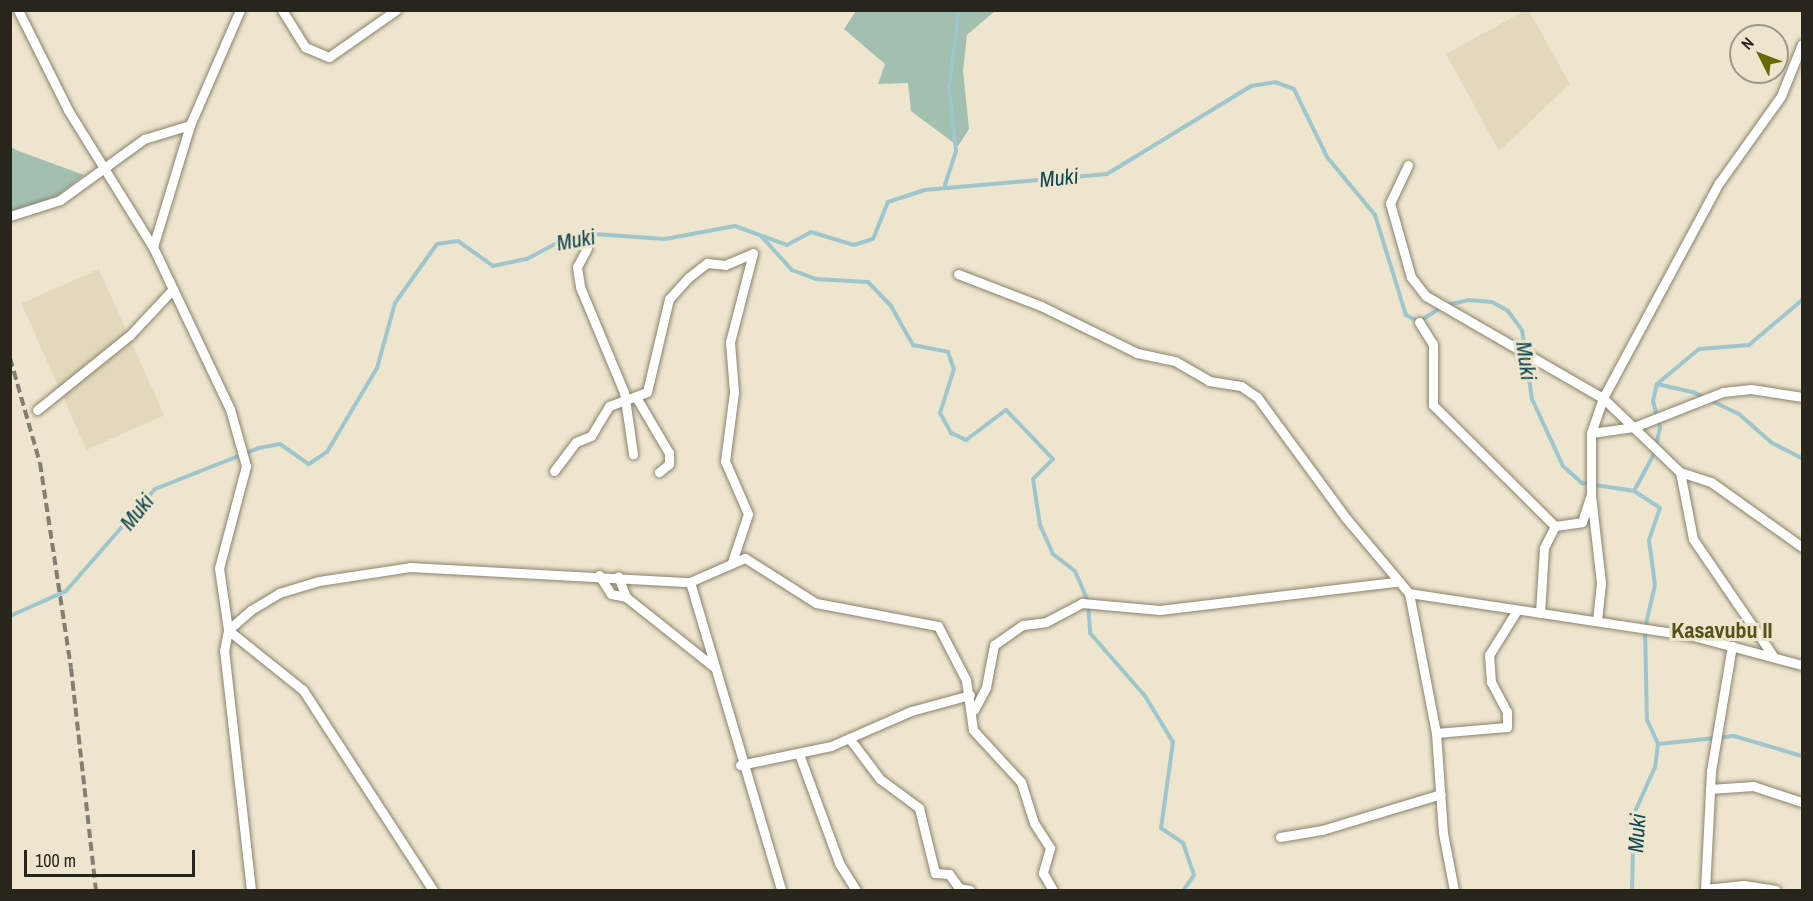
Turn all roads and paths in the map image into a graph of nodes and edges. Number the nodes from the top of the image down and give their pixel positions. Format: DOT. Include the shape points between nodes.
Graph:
graph roads {
  1 [pos="18,10"];
  2 [pos="240,10"];
  3 [pos="282,10"];
  4 [pos="396,10"];
  5 [pos="1803,44"];
  6 [pos="190,125"];
  7 [pos="1408,165"];
  8 [pos="104,169"];
  9 [pos="10,216"];
  10 [pos="153,247"];
  11 [pos="587,248"];
  12 [pos="958,274"];
  13 [pos="173,290"];
  14 [pos="1419,322"];
  15 [pos="636,397"];
  16 [pos="1603,398"];
  17 [pos="1803,398"];
  18 [pos="626,400"];
  19 [pos="37,410"];
  20 [pos="1634,427"];
  21 [pos="1591,433"];
  22 [pos="633,454"];
  23 [pos="554,471"];
  24 [pos="659,472"];
  25 [pos="1680,472"];
  26 [pos="1592,495"];
  27 [pos="1582,522"];
  28 [pos="1556,526"];
  29 [pos="1592,531"];
  30 [pos="1803,547"];
  31 [pos="732,562"];
  32 [pos="598,575"];
  33 [pos="618,576"];
  34 [pos="690,582"];
  35 [pos="1396,582"];
  36 [pos="1408,592"];
  37 [pos="626,597"];
  38 [pos="1517,610"];
  39 [pos="1540,613"];
  40 [pos="1597,620"];
  41 [pos="228,630"];
  42 [pos="1732,646"];
  43 [pos="1773,656"];
  44 [pos="1803,665"];
  45 [pos="714,666"];
  46 [pos="970,695"];
  47 [pos="974,710"];
  48 [pos="1436,733"];
  49 [pos="849,738"];
  50 [pos="799,754"];
  51 [pos="740,765"];
  52 [pos="1710,789"];
  53 [pos="1441,794"];
  54 [pos="1803,802"];
  55 [pos="1280,837"];
  56 [pos="1705,890"];
  57 [pos="251,891"];
  58 [pos="433,891"];
  59 [pos="781,891"];
  60 [pos="856,891"];
  61 [pos="970,891"];
  62 [pos="1053,891"];
  63 [pos="1454,891"];
  64 [pos="1776,891"];
  1 -- 8 [label="street"];
  2 -- 6 [label="street"];
  3 -- 4 [label="street" via="305,47 329,57"];
  5 -- 16 [label="street" via="1781,96 1719,183"];
  6 -- 8 [label="street" via="144,139"];
  6 -- 10 [label="street"];
  7 -- 16 [label="street" via="1390,203 1411,277 1426,296"];
  8 -- 9 [label="street" via="60,200"];
  8 -- 10 [label="street"];
  10 -- 13 [label="street"];
  11 -- 18 [label="street" via="577,267 580,287"];
  12 -- 35 [label="street" via="1041,306 1137,353 1175,361 1209,381 1241,386 1257,397"];
  13 -- 19 [label="street" via="130,335"];
  13 -- 41 [label="street" via="218,376 246,466 219,568"];
  14 -- 28 [label="street" via="1433,344 1432,391 1438,412"];
  15 -- 18 [label="street"];
  15 -- 24 [label="street" via="669,453 669,464"];
  15 -- 31 [label="street" via="647,392 669,299 706,263 725,265 753,253 730,342 734,392 725,461 748,514"];
  16 -- 20 [label="street"];
  16 -- 21 [label="street"];
  17 -- 20 [label="street" via="1751,389 1723,392"];
  18 -- 22 [label="street"];
  18 -- 23 [label="street" via="609,406 591,436 576,442"];
  20 -- 21 [label="street"];
  20 -- 25 [label="street" via="1662,449"];
  21 -- 26 [label="street"];
  25 -- 30 [label="street" via="1710,482"];
  25 -- 43 [label="street" via="1693,539"];
  26 -- 27 [label="street"];
  26 -- 29 [label="street" via="1596,506"];
  27 -- 28 [label="street"];
  27 -- 29 [label="street"];
  28 -- 39 [label="street" via="1544,548"];
  29 -- 40 [label="street" via="1601,583"];
  31 -- 34 [label="street"];
  31 -- 46 [label="street" via="754,561 816,603 869,617 912,617 934,623 961,667"];
  32 -- 33 [label="street"];
  32 -- 37 [label="street" via="611,594"];
  32 -- 41 [label="street" via="458,566 364,573 279,593"];
  33 -- 34 [label="street"];
  33 -- 37 [label="street"];
  34 -- 45 [label="street"];
  35 -- 36 [label="street"];
  35 -- 47 [label="street" via="1160,610 1082,603 1046,621 1023,625 994,645 986,687"];
  36 -- 38 [label="street"];
  36 -- 48 [label="street"];
  37 -- 45 [label="street"];
  38 -- 39 [label="street"];
  38 -- 48 [label="street" via="1489,655 1491,682 1506,712 1507,727"];
  39 -- 40 [label="street"];
  40 -- 42 [label="street"];
  41 -- 57 [label="street" via="226,688"];
  41 -- 58 [label="street" via="303,690"];
  42 -- 43 [label="street"];
  42 -- 52 [label="street"];
  43 -- 44 [label="street"];
  45 -- 51 [label="street"];
  46 -- 47 [label="street"];
  46 -- 49 [label="street" via="911,711"];
  47 -- 62 [label="street" via="973,730 1021,782 1034,823 1050,848 1043,873"];
  48 -- 53 [label="street"];
  49 -- 50 [label="street"];
  49 -- 61 [label="street" via="880,779 919,808 935,873 949,874 959,888"];
  50 -- 51 [label="street"];
  50 -- 60 [label="street" via="839,863"];
  51 -- 59 [label="street"];
  52 -- 54 [label="street" via="1753,786"];
  52 -- 56 [label="street"];
  53 -- 55 [label="street" via="1322,830"];
  53 -- 63 [label="street"];
  56 -- 64 [label="street" via="1744,885"];
}
